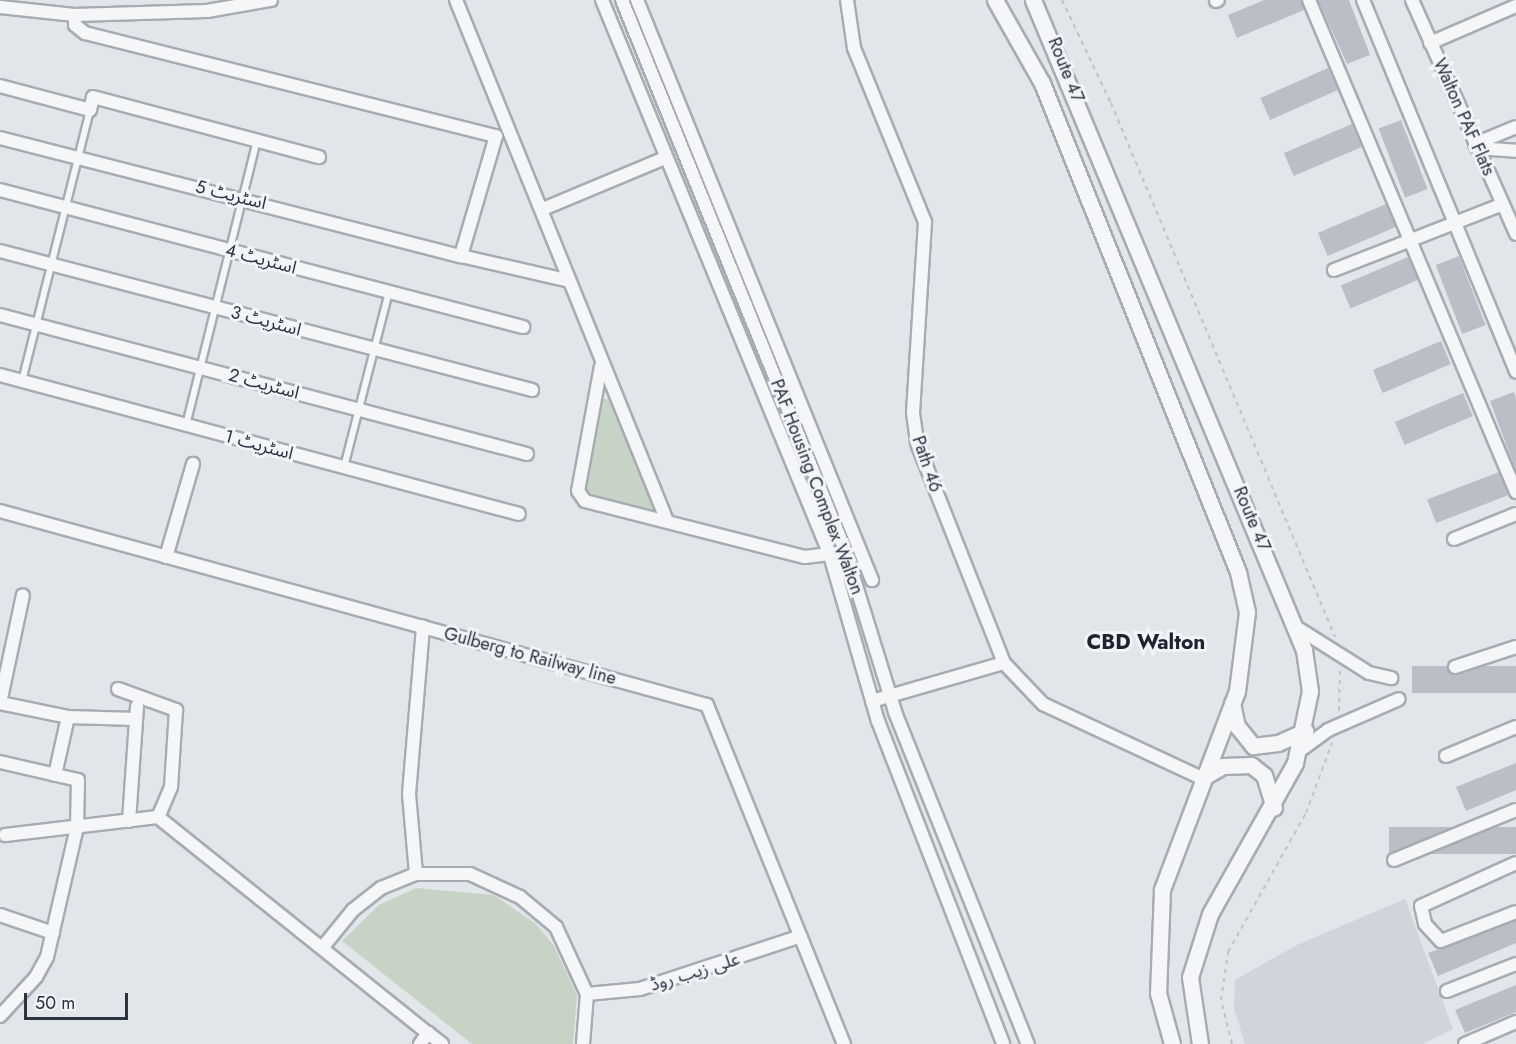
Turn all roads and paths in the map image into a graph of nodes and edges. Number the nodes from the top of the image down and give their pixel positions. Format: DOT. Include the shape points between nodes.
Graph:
graph roads {
  1 [pos="271,0"];
  2 [pos="456,0"];
  3 [pos="602,0"];
  4 [pos="622,0"];
  5 [pos="637,0"];
  6 [pos="847,0"];
  7 [pos="995,0"];
  8 [pos="1033,0"];
  9 [pos="1309,0"];
  10 [pos="1363,0"];
  11 [pos="1412,0"];
  12 [pos="1516,6"];
  13 [pos="0,7"];
  14 [pos="75,15"];
  15 [pos="1430,43"];
  16 [pos="0,86"];
  17 [pos="90,110"];
  18 [pos="1516,127"];
  19 [pos="510,132"];
  20 [pos="496,136"];
  21 [pos="0,138"];
  22 [pos="257,139"];
  23 [pos="1476,146"];
  24 [pos="1516,151"];
  25 [pos="319,157"];
  26 [pos="78,158"];
  27 [pos="665,158"];
  28 [pos="0,190"];
  29 [pos="242,197"];
  30 [pos="1503,204"];
  31 [pos="66,208"];
  32 [pos="543,209"];
  33 [pos="1455,222"];
  34 [pos="1516,234"];
  35 [pos="1412,239"];
  36 [pos="229,250"];
  37 [pos="0,251"];
  38 [pos="461,256"];
  39 [pos="52,264"];
  40 [pos="1334,270"];
  41 [pos="566,280"];
  42 [pos="389,292"];
  43 [pos="215,307"];
  44 [pos="0,315"];
  45 [pos="37,325"];
  46 [pos="523,327"];
  47 [pos="375,349"];
  48 [pos="601,364"];
  49 [pos="200,368"];
  50 [pos="1516,372"];
  51 [pos="0,375"];
  52 [pos="22,381"];
  53 [pos="532,390"];
  54 [pos="359,409"];
  55 [pos="186,425"];
  56 [pos="527,454"];
  57 [pos="193,464"];
  58 [pos="344,467"];
  59 [pos="1516,492"];
  60 [pos="0,511"];
  61 [pos="1516,513"];
  62 [pos="519,514"];
  63 [pos="667,521"];
  64 [pos="1454,539"];
  65 [pos="858,545"];
  66 [pos="845,550"];
  67 [pos="830,555"];
  68 [pos="166,557"];
  69 [pos="872,580"];
  70 [pos="23,595"];
  71 [pos="423,627"];
  72 [pos="1296,627"];
  73 [pos="1516,647"];
  74 [pos="1004,663"];
  75 [pos="1455,667"];
  76 [pos="1392,678"];
  77 [pos="118,689"];
  78 [pos="890,697"];
  79 [pos="1399,699"];
  80 [pos="872,701"];
  81 [pos="0,703"];
  82 [pos="1232,703"];
  83 [pos="68,717"];
  84 [pos="1516,727"];
  85 [pos="1305,731"];
  86 [pos="1298,752"];
  87 [pos="1446,756"];
  88 [pos="0,762"];
  89 [pos="55,775"];
  90 [pos="1202,778"];
  91 [pos="1274,807"];
  92 [pos="1516,810"];
  93 [pos="158,817"];
  94 [pos="129,821"];
  95 [pos="77,827"];
  96 [pos="5,836"];
  97 [pos="1394,860"];
  98 [pos="1516,863"];
  99 [pos="416,874"];
  100 [pos="1516,912"];
  101 [pos="0,915"];
  102 [pos="53,933"];
  103 [pos="801,936"];
  104 [pos="322,948"];
  105 [pos="1516,964"];
  106 [pos="1447,991"];
  107 [pos="587,994"];
  108 [pos="1,1013"];
  109 [pos="1516,1022"];
  110 [pos="428,1033"];
  111 [pos="420,1044"];
  112 [pos="442,1044"];
  113 [pos="583,1044"];
  114 [pos="844,1044"];
  115 [pos="1003,1044"];
  116 [pos="1028,1044"];
  117 [pos="1172,1044"];
  118 [pos="1200,1044"];
  119 [pos="1465,1044"];
  1 -- 14 [label="street" via="207,11"];
  2 -- 19 [label="street"];
  3 -- 27 [label="street, PAF Housing Complex Walton"];
  4 -- 66 [label="street, PAF Housing Complex Walton"];
  5 -- 65 [label="street"];
  6 -- 74 [label="street, Path 46" via="854,48 926,222 913,413 916,443"];
  7 -- 82 [label="street, Route 47" via="1042,83 1238,572 1247,612 1244,655"];
  8 -- 72 [label="street, Route 47"];
  9 -- 35 [label="street"];
  10 -- 33 [label="street"];
  11 -- 15 [label="street, Walton PAF Flats"];
  12 -- 15 [label="street"];
  13 -- 14 [label="street"];
  14 -- 20 [label="street" via="75,25 85,33"];
  15 -- 23 [label="street, Walton PAF Flats"];
  16 -- 17 [label="street"];
  17 -- 22 [label="street" via="93,97"];
  17 -- 26 [label="lane"];
  18 -- 23 [label="street"];
  19 -- 20 [label="street"];
  19 -- 32 [label="street"];
  20 -- 38 [label="street"];
  21 -- 26 [label="street, اسٹریٹ 5"];
  22 -- 25 [label="street"];
  22 -- 29 [label="lane"];
  23 -- 24 [label="street"];
  23 -- 30 [label="street, Walton PAF Flats"];
  26 -- 29 [label="street, اسٹریٹ 5"];
  26 -- 31 [label="lane"];
  27 -- 32 [label="street"];
  27 -- 67 [label="street, PAF Housing Complex Walton"];
  28 -- 31 [label="street, اسٹریٹ 4"];
  29 -- 36 [label="lane"];
  29 -- 38 [label="street, اسٹریٹ 5"];
  30 -- 33 [label="street"];
  30 -- 34 [label="street, Walton PAF Flats"];
  31 -- 36 [label="street, اسٹریٹ 4"];
  31 -- 39 [label="lane"];
  32 -- 41 [label="street"];
  33 -- 35 [label="street"];
  33 -- 50 [label="street"];
  35 -- 40 [label="street"];
  35 -- 59 [label="street"];
  36 -- 42 [label="street, اسٹریٹ 4"];
  36 -- 43 [label="lane"];
  37 -- 39 [label="street, اسٹریٹ 3"];
  38 -- 41 [label="street, اسٹریٹ 5"];
  39 -- 43 [label="street, اسٹریٹ 3"];
  39 -- 45 [label="lane"];
  41 -- 48 [label="street"];
  42 -- 46 [label="street, اسٹریٹ 4"];
  42 -- 47 [label="lane"];
  43 -- 47 [label="street, اسٹریٹ 3"];
  43 -- 49 [label="lane"];
  44 -- 45 [label="street, اسٹریٹ 2"];
  45 -- 49 [label="street, اسٹریٹ 2"];
  45 -- 52 [label="lane"];
  47 -- 53 [label="street, اسٹریٹ 3"];
  47 -- 54 [label="lane"];
  48 -- 63 [label="street"];
  48 -- 63 [label="street" via="578,495"];
  49 -- 54 [label="street, اسٹریٹ 2"];
  49 -- 55 [label="lane"];
  51 -- 52 [label="street, اسٹریٹ 1"];
  52 -- 55 [label="street, اسٹریٹ 1"];
  54 -- 56 [label="street, اسٹریٹ 2"];
  54 -- 58 [label="lane"];
  55 -- 58 [label="street, اسٹریٹ 1"];
  57 -- 68 [label="street"];
  58 -- 62 [label="street, اسٹریٹ 1"];
  60 -- 68 [label="street, Gulberg to Railway line"];
  61 -- 64 [label="street"];
  63 -- 67 [label="street" via="805,558"];
  65 -- 66 [label="street"];
  65 -- 69 [label="street"];
  66 -- 67 [label="street"];
  66 -- 78 [label="street, PAF Housing Complex Walton"];
  67 -- 80 [label="street, PAF Housing Complex Walton"];
  68 -- 71 [label="street, Gulberg to Railway line"];
  70 -- 81 [label="street"];
  71 -- 99 [label="street" via="409,794"];
  71 -- 103 [label="street, Gulberg to Railway line" via="707,705"];
  72 -- 76 [label="street" via="1369,673"];
  72 -- 85 [label="street, Route 47" via="1310,691"];
  73 -- 75 [label="street"];
  74 -- 78 [label="street"];
  74 -- 90 [label="street, Path 46" via="1043,704"];
  77 -- 93 [label="street" via="176,710 171,787"];
  78 -- 80 [label="street"];
  78 -- 116 [label="street, PAF Housing Complex Walton"];
  79 -- 86 [label="street" via="1328,730"];
  80 -- 115 [label="street, PAF Housing Complex Walton"];
  81 -- 83 [label="street"];
  82 -- 85 [label="street" via="1242,736 1253,746 1278,743"];
  82 -- 90 [label="street, Route 47"];
  83 -- 89 [label="street"];
  83 -- 94 [label="street" via="137,713"];
  84 -- 87 [label="street"];
  85 -- 86 [label="street, Route 47"];
  86 -- 91 [label="street, Route 47"];
  88 -- 89 [label="street"];
  89 -- 95 [label="street" via="78,780"];
  90 -- 91 [label="street" via="1223,766 1251,765 1264,775"];
  90 -- 117 [label="street, Route 47" via="1162,890 1158,993"];
  91 -- 118 [label="street, Route 47" via="1210,914 1197,951 1190,977"];
  92 -- 97 [label="street"];
  93 -- 94 [label="street"];
  93 -- 104 [label="street"];
  94 -- 95 [label="street"];
  95 -- 96 [label="street"];
  95 -- 102 [label="street"];
  98 -- 100 [label="street" via="1421,906 1425,924 1441,940"];
  99 -- 104 [label="street" via="381,888 353,910"];
  99 -- 107 [label="street" via="470,874 520,897 556,927"];
  101 -- 102 [label="street"];
  102 -- 108 [label="street" via="36,977"];
  103 -- 107 [label="street, علی زیب روڈ" via="640,989"];
  103 -- 114 [label="street, Gulberg to Railway line"];
  104 -- 110 [label="street"];
  105 -- 106 [label="street"];
  107 -- 113 [label="street"];
  109 -- 119 [label="street"];
  110 -- 111 [label="street"];
  110 -- 112 [label="street"];
}
